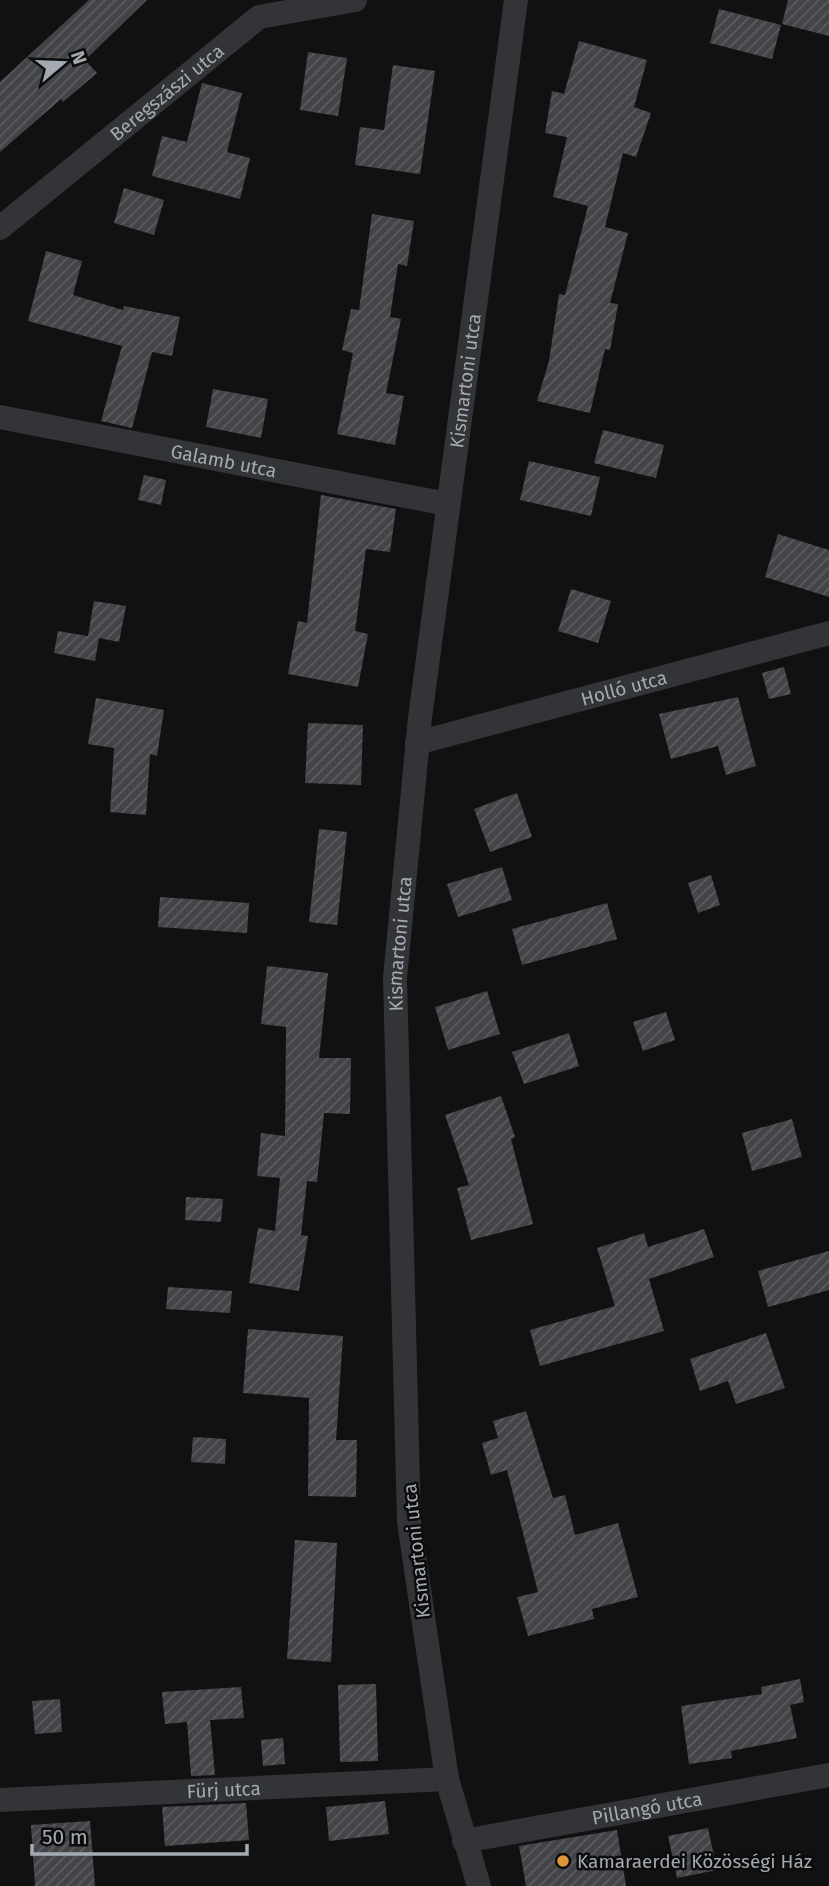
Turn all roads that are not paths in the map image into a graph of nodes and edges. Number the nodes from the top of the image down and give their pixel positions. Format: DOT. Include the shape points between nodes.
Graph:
graph roads {
  1 [pos="355,0"];
  2 [pos="516,0"];
  3 [pos="0,228"];
  4 [pos="0,417"];
  5 [pos="447,504"];
  6 [pos="829,633"];
  7 [pos="417,743"];
  8 [pos="829,1775"];
  9 [pos="447,1779"];
  10 [pos="0,1800"];
  11 [pos="464,1841"];
  12 [pos="479,1886"];
  1 -- 3 [label="street, Beregszászi utca" via="259,17"];
  2 -- 5 [label="street, Kismartoni utca"];
  4 -- 5 [label="street, Galamb utca"];
  5 -- 7 [label="street, Kismartoni utca"];
  6 -- 7 [label="street, Holló utca"];
  7 -- 9 [label="street, Kismartoni utca" via="396,978 408,1513"];
  8 -- 11 [label="street, Pillangó utca"];
  9 -- 10 [label="street, Fürj utca"];
  9 -- 11 [label="street, Kismartoni utca"];
  11 -- 12 [label="street, Kismartoni utca"];
}
